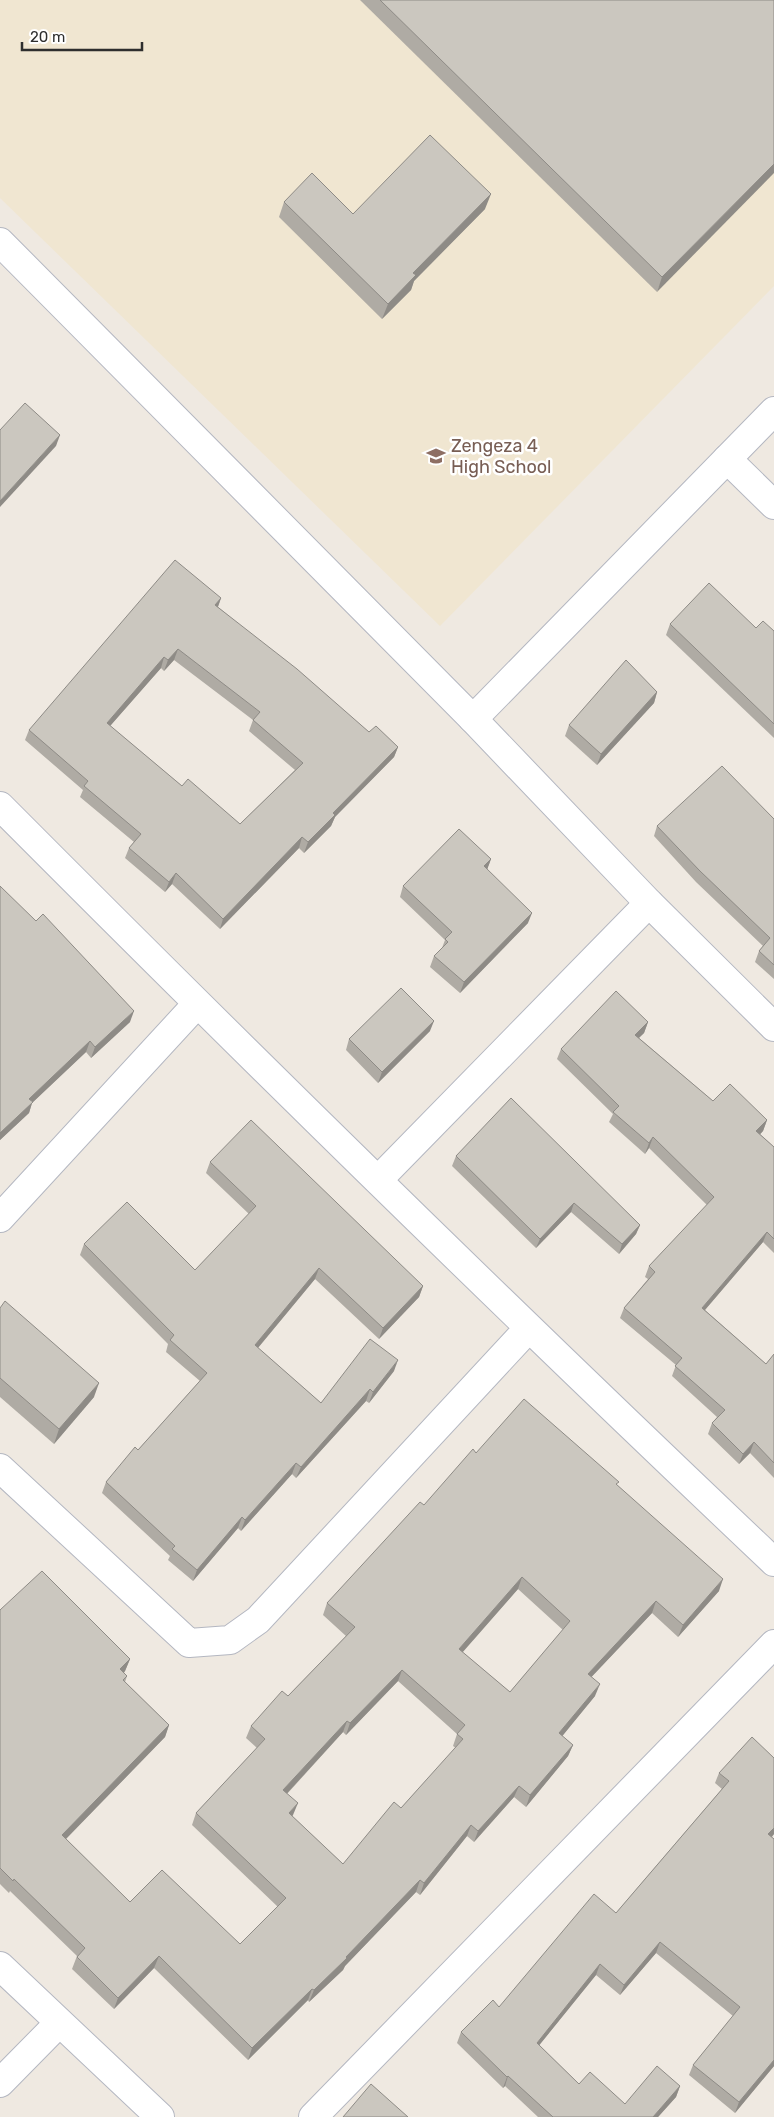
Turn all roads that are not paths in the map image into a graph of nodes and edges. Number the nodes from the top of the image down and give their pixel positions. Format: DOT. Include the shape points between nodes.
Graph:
graph roads {
  1 [pos="0,242"];
  2 [pos="774,411"];
  3 [pos="727,459"];
  4 [pos="774,506"];
  5 [pos="474,719"];
  6 [pos="0,806"];
  7 [pos="649,903"];
  8 [pos="197,1004"];
  9 [pos="774,1027"];
  10 [pos="378,1180"];
  11 [pos="0,1218"];
  12 [pos="528,1329"];
  13 [pos="0,1468"];
  14 [pos="774,1562"];
  15 [pos="774,1644"];
  16 [pos="0,1966"];
  17 [pos="59,2023"];
  18 [pos="0,2083"];
  19 [pos="160,2117"];
  20 [pos="313,2117"];
  1 -- 5 [label="street"];
  2 -- 3 [label="street"];
  3 -- 4 [label="street"];
  3 -- 5 [label="street"];
  5 -- 7 [label="street"];
  6 -- 8 [label="street"];
  7 -- 9 [label="street"];
  7 -- 10 [label="street"];
  8 -- 10 [label="street"];
  8 -- 11 [label="street"];
  10 -- 12 [label="street"];
  12 -- 13 [label="street" via="258,1620 230,1640 189,1643"];
  12 -- 14 [label="street"];
  15 -- 20 [label="street"];
  16 -- 17 [label="street"];
  17 -- 18 [label="street"];
  17 -- 19 [label="street"];
}
